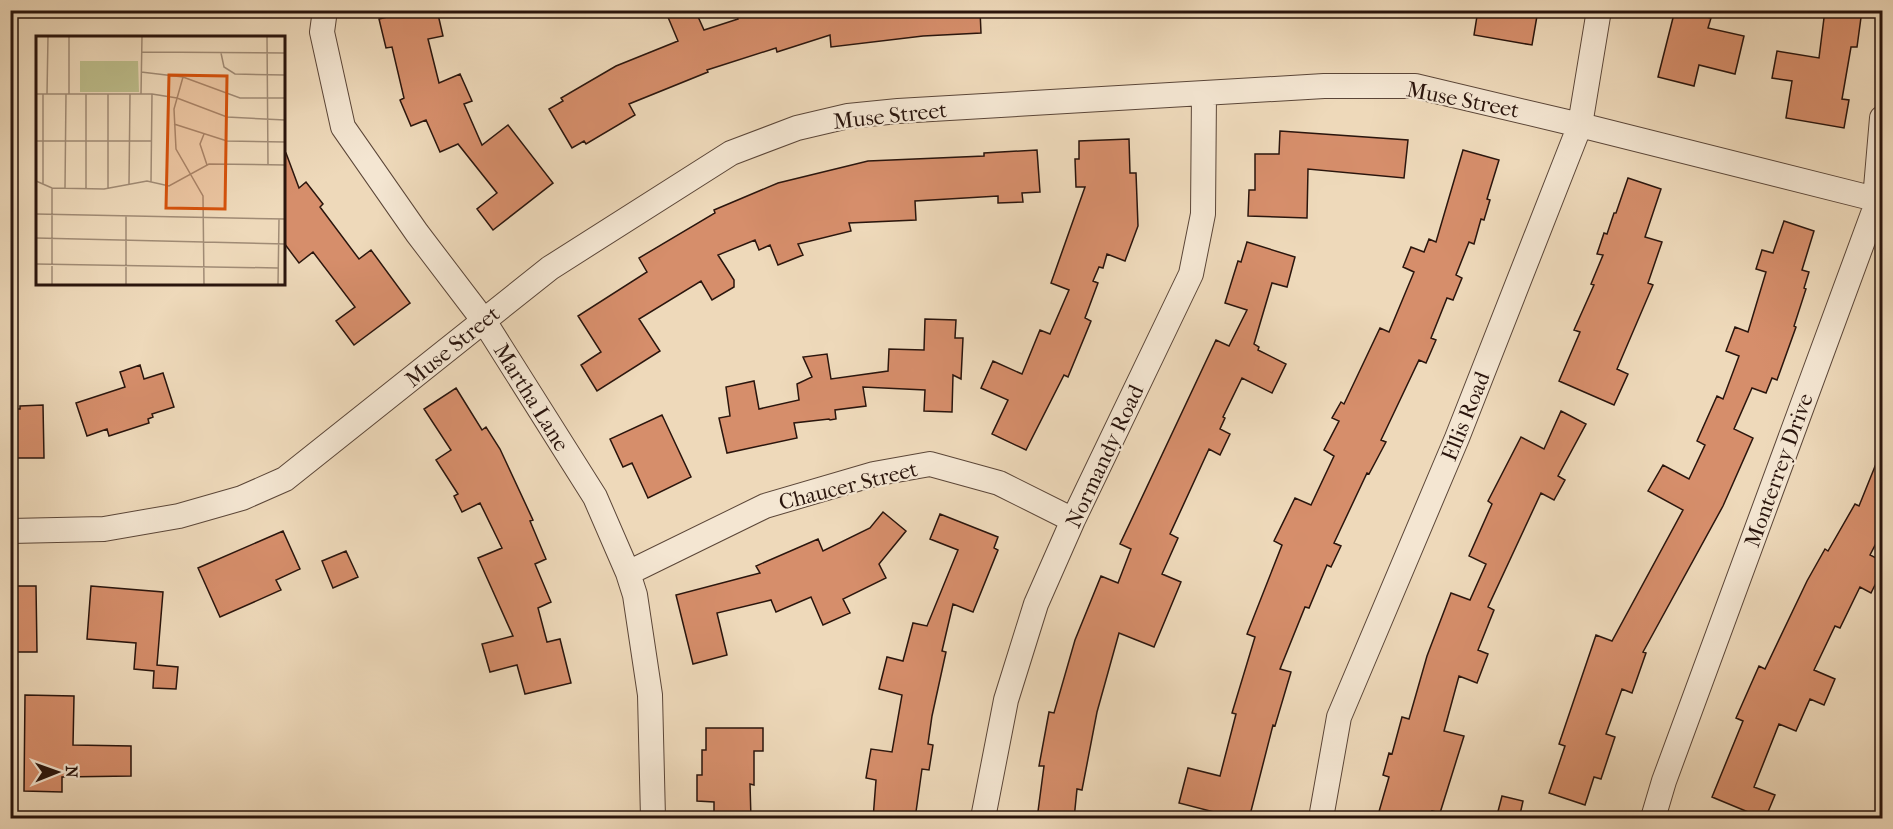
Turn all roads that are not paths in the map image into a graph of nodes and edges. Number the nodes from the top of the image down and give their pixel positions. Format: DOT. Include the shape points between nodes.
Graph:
graph roads {
  1 [pos="325,10"];
  2 [pos="1599,10"];
  3 [pos="1204,93"];
  4 [pos="1882,118"];
  5 [pos="1580,125"];
  6 [pos="1875,199"];
  7 [pos="484,321"];
  8 [pos="1073,520"];
  9 [pos="10,531"];
  10 [pos="628,573"];
  11 [pos="653,819"];
  12 [pos="983,819"];
  13 [pos="1322,819"];
  14 [pos="1653,819"];
  1 -- 7 [label="street, Martha Lane" via="322,32 343,128"];
  2 -- 5 [label="street, Ellis Road"];
  3 -- 5 [label="street, Muse Street" via="1324,86 1415,86"];
  3 -- 7 [label="street, Muse Street" via="898,111 848,116 797,128 731,153 550,268"];
  3 -- 8 [label="street, Normandy Road" via="1203,214 1191,274"];
  4 -- 6 [label="street, Monterrey Drive"];
  5 -- 6 [label="street, Muse Street"];
  5 -- 13 [label="street, Ellis Road" via="1457,438 1339,717"];
  6 -- 14 [label="street, Monterrey Drive" via="1874,211"];
  7 -- 9 [label="street, Muse Street" via="327,447 274,484 242,498 179,516 104,529"];
  7 -- 10 [label="street, Martha Lane" via="595,497"];
  8 -- 10 [label="street, Chaucer Street" via="999,483 930,464 874,474 765,506"];
  8 -- 12 [label="street, Normandy Road" via="1036,604 1010,689"];
  10 -- 11 [label="street, Martha Lane" via="635,595 650,696"];
}
